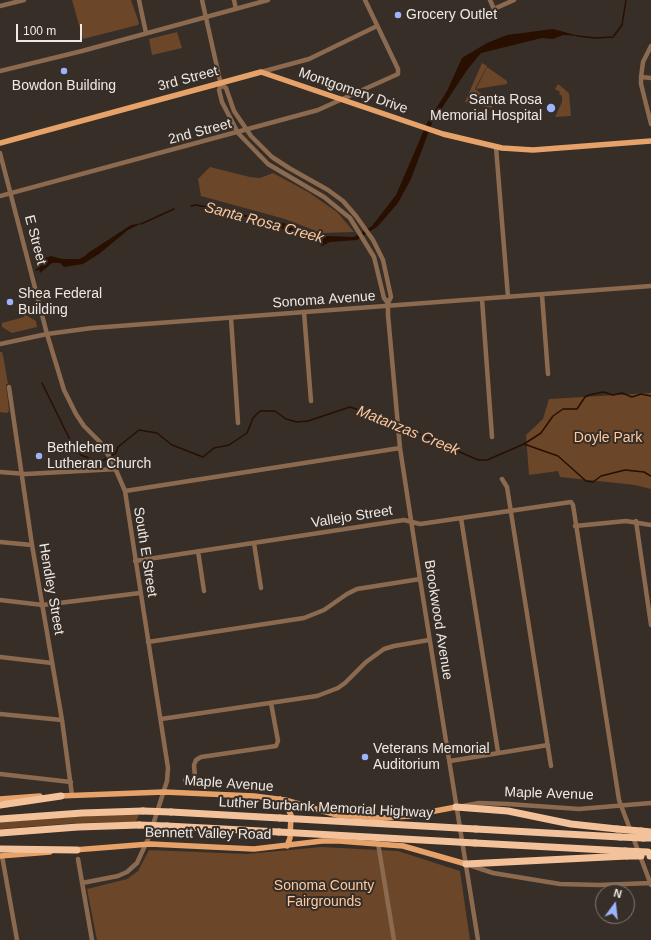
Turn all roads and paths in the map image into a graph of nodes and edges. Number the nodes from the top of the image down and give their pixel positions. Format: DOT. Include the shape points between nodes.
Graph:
graph roads {
  1 [pos="24,0"];
  2 [pos="138,0"];
  3 [pos="202,0"];
  4 [pos="234,0"];
  5 [pos="268,0"];
  6 [pos="365,0"];
  7 [pos="490,0"];
  8 [pos="514,0"];
  9 [pos="10,2"];
  10 [pos="0,6"];
  11 [pos="236,9"];
  12 [pos="206,16"];
  13 [pos="378,26"];
  14 [pos="146,32"];
  15 [pos="651,46"];
  16 [pos="0,71"];
  17 [pos="261,72"];
  18 [pos="641,77"];
  19 [pos="651,78"];
  20 [pos="221,84"];
  21 [pos="342,101"];
  22 [pos="651,124"];
  23 [pos="247,131"];
  24 [pos="238,133"];
  25 [pos="651,141"];
  26 [pos="0,143"];
  27 [pos="496,147"];
  28 [pos="0,153"];
  29 [pos="11,193"];
  30 [pos="0,196"];
  31 [pos="651,286"];
  32 [pos="542,295"];
  33 [pos="508,297"];
  34 [pos="482,299"];
  35 [pos="388,304"];
  36 [pos="304,312"];
  37 [pos="231,318"];
  38 [pos="48,334"];
  39 [pos="0,344"];
  40 [pos="548,374"];
  41 [pos="9,388"];
  42 [pos="311,402"];
  43 [pos="238,423"];
  44 [pos="492,437"];
  45 [pos="400,448"];
  46 [pos="117,469"];
  47 [pos="0,472"];
  48 [pos="22,474"];
  49 [pos="502,479"];
  50 [pos="125,491"];
  51 [pos="510,510"];
  52 [pos="461,518"];
  53 [pos="412,522"];
  54 [pos="636,522"];
  55 [pos="651,525"];
  56 [pos="575,526"];
  57 [pos="0,542"];
  58 [pos="254,543"];
  59 [pos="32,545"];
  60 [pos="198,551"];
  61 [pos="135,561"];
  62 [pos="420,579"];
  63 [pos="261,588"];
  64 [pos="204,591"];
  65 [pos="140,593"];
  66 [pos="0,600"];
  67 [pos="43,605"];
  68 [pos="651,625"];
  69 [pos="429,640"];
  70 [pos="148,642"];
  71 [pos="0,657"];
  72 [pos="52,663"];
  73 [pos="271,703"];
  74 [pos="0,714"];
  75 [pos="161,719"];
  76 [pos="62,720"];
  77 [pos="548,745"];
  78 [pos="498,752"];
  79 [pos="450,761"];
  80 [pos="551,766"];
  81 [pos="0,774"];
  82 [pos="185,780"];
  83 [pos="71,782"];
  84 [pos="164,792"];
  85 [pos="72,795"];
  86 [pos="61,796"];
  87 [pos="0,799"];
  88 [pos="280,799"];
  89 [pos="651,803"];
  90 [pos="0,805"];
  91 [pos="620,806"];
  92 [pos="456,808"];
  93 [pos="0,819"];
  94 [pos="651,832"];
  95 [pos="0,833"];
  96 [pos="642,834"];
  97 [pos="651,838"];
  98 [pos="378,843"];
  99 [pos="146,844"];
  100 [pos="287,846"];
  101 [pos="77,850"];
  102 [pos="1,854"];
  103 [pos="626,854"];
  104 [pos="650,854"];
  105 [pos="78,859"];
  106 [pos="466,864"];
  107 [pos="649,876"];
  108 [pos="82,883"];
  109 [pos="651,884"];
  110 [pos="17,940"];
  111 [pos="92,940"];
  112 [pos="394,940"];
  113 [pos="478,940"];
  1 -- 9 [label="street"];
  2 -- 14 [label="street"];
  3 -- 12 [label="street, Brookwood Avenue"];
  4 -- 11 [label="street"];
  5 -- 11 [label="street"];
  6 -- 13 [label="street"];
  7 -- 8 [label="street" via="494,9"];
  9 -- 10 [label="street"];
  11 -- 12 [label="street"];
  12 -- 14 [label="street"];
  12 -- 20 [label="street, Brookwood Avenue"];
  13 -- 17 [label="street, 3rd Street" via="309,59"];
  13 -- 21 [label="street, 2nd Street" via="398,74"];
  14 -- 16 [label="street"];
  15 -- 18 [label="street" via="643,62"];
  17 -- 20 [label="main road, 3rd Street"];
  17 -- 21 [label="main road, Montgomery Drive"];
  18 -- 19 [label="street"];
  18 -- 22 [label="street"];
  20 -- 23 [label="street, Brookwood Avenue" via="226,88 234,111"];
  20 -- 24 [label="street, Brookwood Avenue" via="219,90 222,102"];
  20 -- 26 [label="main road, 3rd Street"];
  21 -- 23 [label="street, 2nd Street"];
  21 -- 27 [label="main road, Montgomery Drive" via="443,134"];
  23 -- 24 [label="street, 2nd Street"];
  23 -- 35 [label="street, Brookwood Avenue" via="272,157 328,190 356,216 379,250 391,297"];
  24 -- 29 [label="street, 2nd Street"];
  24 -- 35 [label="street, Brookwood Avenue" via="268,164 324,197 350,218 374,257 384,298"];
  25 -- 27 [label="main road, Montgomery Drive" via="535,149"];
  27 -- 33 [label="street"];
  28 -- 29 [label="street, E Street"];
  29 -- 30 [label="street, 2nd Street"];
  29 -- 38 [label="street, E Street"];
  31 -- 32 [label="street, Sonoma Avenue"];
  32 -- 33 [label="street, Sonoma Avenue"];
  32 -- 40 [label="street"];
  33 -- 34 [label="street, Sonoma Avenue"];
  34 -- 35 [label="street, Sonoma Avenue"];
  34 -- 44 [label="street"];
  35 -- 36 [label="street, Sonoma Avenue"];
  35 -- 45 [label="street, Brookwood Avenue"];
  36 -- 37 [label="street, Sonoma Avenue"];
  36 -- 42 [label="street"];
  37 -- 38 [label="street, Sonoma Avenue"];
  37 -- 43 [label="street"];
  38 -- 39 [label="street, Sonoma Avenue"];
  38 -- 46 [label="street, South E Street" via="64,390 76,414 106,450"];
  41 -- 48 [label="street, Hendley Street"];
  45 -- 50 [label="street"];
  45 -- 53 [label="street, Brookwood Avenue"];
  46 -- 48 [label="street"];
  46 -- 50 [label="street, South E Street"];
  47 -- 48 [label="street"];
  48 -- 59 [label="street, Hendley Street"];
  49 -- 51 [label="street" via="507,487"];
  50 -- 61 [label="street, South E Street"];
  51 -- 52 [label="street, Vallejo Street"];
  51 -- 56 [label="street, Vallejo Street" via="571,502"];
  51 -- 77 [label="street"];
  52 -- 53 [label="street, Vallejo Street" via="420,524"];
  52 -- 78 [label="street"];
  53 -- 58 [label="street, Vallejo Street" via="404,520"];
  53 -- 62 [label="street, Brookwood Avenue"];
  54 -- 55 [label="street"];
  54 -- 56 [label="street" via="615,521"];
  54 -- 68 [label="street"];
  56 -- 91 [label="street"];
  57 -- 59 [label="street"];
  58 -- 60 [label="street, Vallejo Street"];
  58 -- 63 [label="street"];
  59 -- 67 [label="street, Hendley Street"];
  60 -- 61 [label="street, Vallejo Street"];
  60 -- 64 [label="street"];
  61 -- 65 [label="street, South E Street"];
  62 -- 69 [label="street, Brookwood Avenue"];
  62 -- 70 [label="street" via="357,589 324,610 304,618"];
  65 -- 67 [label="street"];
  65 -- 70 [label="street, South E Street"];
  66 -- 67 [label="street"];
  67 -- 72 [label="street, Hendley Street"];
  69 -- 73 [label="street" via="384,649 366,662 345,683 328,692"];
  69 -- 79 [label="street, Brookwood Avenue"];
  70 -- 75 [label="street, South E Street"];
  71 -- 72 [label="street"];
  72 -- 76 [label="street, Hendley Street"];
  73 -- 75 [label="street"];
  73 -- 82 [label="street" via="278,741 276,746 201,757 194,765 195,778 192,782"];
  74 -- 76 [label="street"];
  75 -- 84 [label="street, South E Street" via="168,771"];
  76 -- 83 [label="street, Hendley Street"];
  77 -- 78 [label="street"];
  77 -- 80 [label="street"];
  78 -- 79 [label="street"];
  79 -- 92 [label="street, Brookwood Avenue"];
  81 -- 83 [label="street"];
  83 -- 85 [label="street, Hendley Street"];
  84 -- 85 [label="main road, Maple Avenue"];
  84 -- 88 [label="main road, Maple Avenue"];
  84 -- 99 [label="street"];
  85 -- 86 [label="main road, Maple Avenue"];
  86 -- 87 [label="main road, Maple Avenue"];
  86 -- 90 [label="highway"];
  88 -- 92 [label="main road, Maple Avenue" via="337,815 382,818"];
  88 -- 100 [label="main road" via="291,815"];
  89 -- 91 [label="street, Maple Avenue"];
  91 -- 92 [label="street, Maple Avenue" via="574,809 485,803"];
  91 -- 107 [label="street"];
  92 -- 96 [label="highway, bridge" via="508,811 571,824"];
  92 -- 106 [label="street, Brookwood Avenue"];
  93 -- 96 [label="highway, Luther Burbank Memorial Highway, bridge" via="82,813 171,812 620,837"];
  94 -- 96 [label="highway"];
  95 -- 103 [label="highway, Luther Burbank Memorial Highway, bridge" via="139,825 475,843"];
  96 -- 97 [label="highway, Luther Burbank Memorial Highway"];
  98 -- 100 [label="main road, Bennett Valley Road" via="327,840"];
  98 -- 106 [label="main road, Bennett Valley Road" via="403,846"];
  98 -- 112 [label="street"];
  99 -- 100 [label="main road, Bennett Valley Road" via="246,849"];
  99 -- 101 [label="main road, Bennett Valley Road"];
  99 -- 108 [label="street" via="128,872 113,878"];
  101 -- 102 [label="highway"];
  102 -- 110 [label="street"];
  103 -- 104 [label="highway, Luther Burbank Memorial Highway, bridge"];
  103 -- 106 [label="highway"];
  105 -- 108 [label="street"];
  106 -- 109 [label="street, Bennett Valley Road" via="493,873 552,883 589,886"];
  106 -- 113 [label="street, Brookwood Avenue"];
  107 -- 109 [label="street"];
  108 -- 111 [label="street"];
}
